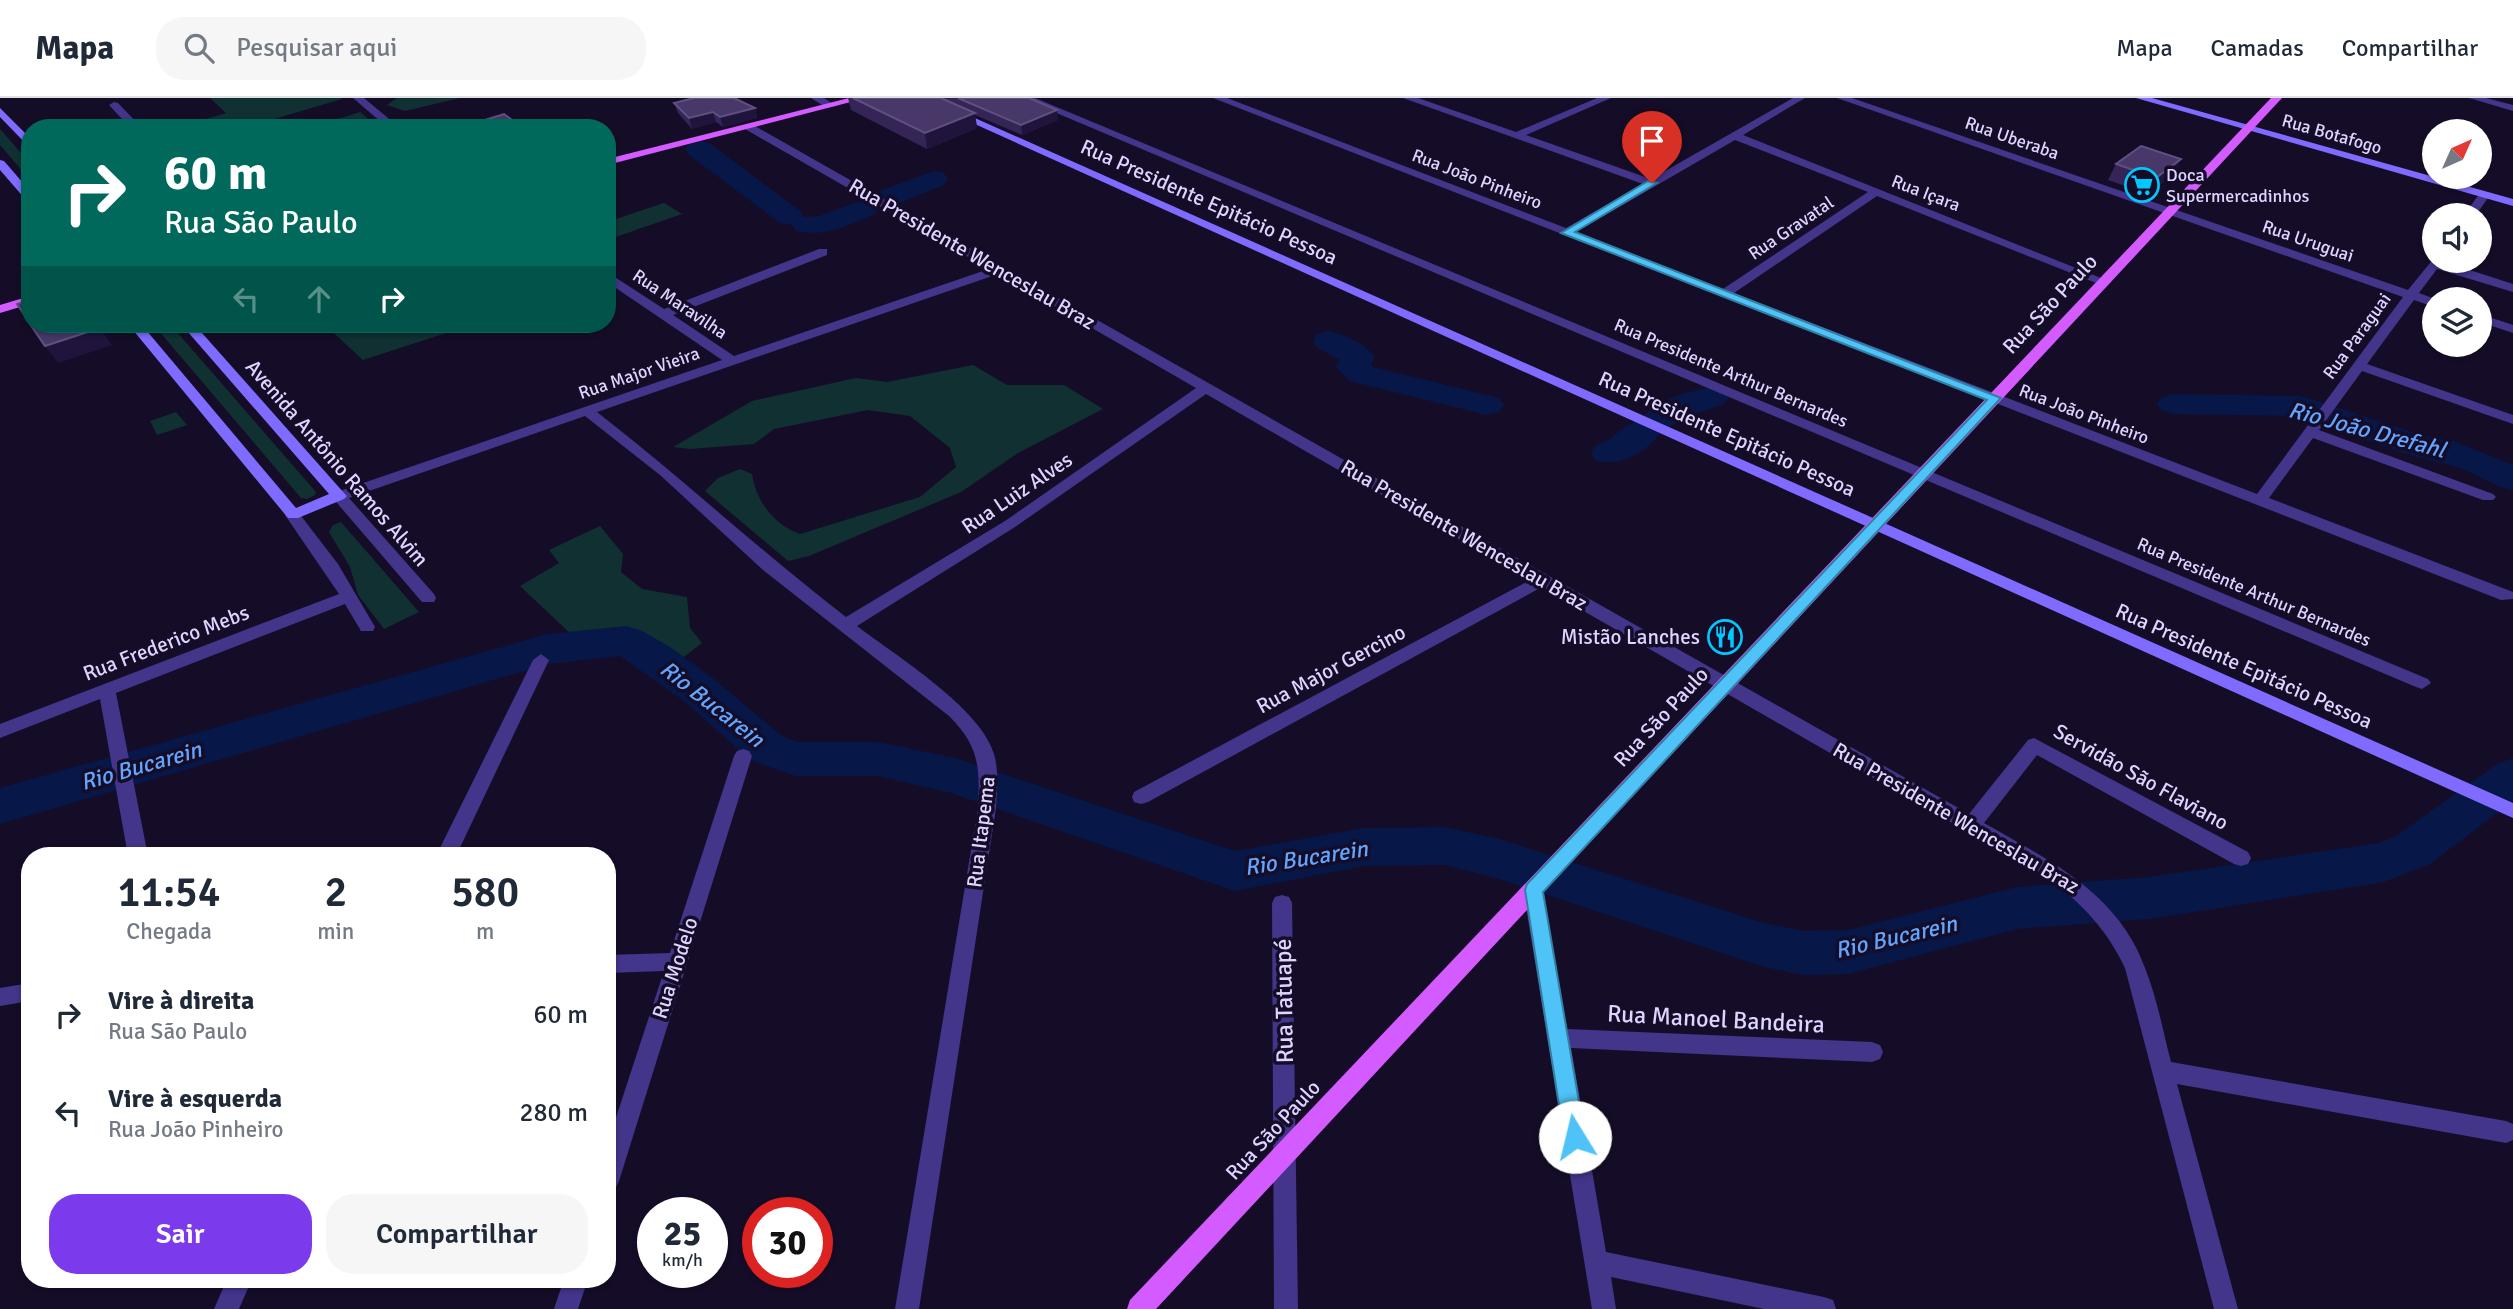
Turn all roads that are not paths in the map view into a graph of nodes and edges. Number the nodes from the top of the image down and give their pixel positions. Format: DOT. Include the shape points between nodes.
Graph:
graph roads {
  1 [pos="358,98"];
  2 [pos="816,98"];
  3 [pos="861,98"];
  4 [pos="922,98"];
  5 [pos="1026,98"];
  6 [pos="1218,98"];
  7 [pos="1408,98"];
  8 [pos="1606,98"];
  9 [pos="1800,98"];
  10 [pos="1842,98"];
  11 [pos="2141,98"];
  12 [pos="2277,98"];
  13 [pos="2474,98"];
  14 [pos="114,105"];
  15 [pos="831,106"];
  16 [pos="2513,108"];
  17 [pos="0,111"];
  18 [pos="128,119"];
  19 [pos="384,119"];
  20 [pos="749,127"];
  21 [pos="2249,128"];
  22 [pos="21,135"];
  23 [pos="1516,135"];
  24 [pos="1735,136"];
  25 [pos="616,160"];
  26 [pos="0,163"];
  27 [pos="9,174"];
  28 [pos="21,179"];
  29 [pos="1652,183"];
  30 [pos="21,188"];
  31 [pos="1877,192"];
  32 [pos="2484,195"];
  33 [pos="2478,203"];
  34 [pos="2513,203"];
  35 [pos="2171,212"];
  36 [pos="1566,233"];
  37 [pos="823,252"];
  38 [pos="999,270"];
  39 [pos="2427,273"];
  40 [pos="2468,273"];
  41 [pos="616,282"];
  42 [pos="2105,282"];
  43 [pos="2513,288"];
  44 [pos="1724,294"];
  45 [pos="2410,296"];
  46 [pos="2422,300"];
  47 [pos="21,303"];
  48 [pos="0,309"];
  49 [pos="663,314"];
  50 [pos="2492,322"];
  51 [pos="2513,329"];
  52 [pos="141,333"];
  53 [pos="195,333"];
  54 [pos="732,361"];
  55 [pos="2358,366"];
  56 [pos="1206,388"];
  57 [pos="1995,398"];
  58 [pos="587,411"];
  59 [pos="2513,419"];
  60 [pos="2310,432"];
  61 [pos="1924,474"];
  62 [pos="339,496"];
  63 [pos="2488,497"];
  64 [pos="2259,500"];
  65 [pos="293,515"];
  66 [pos="1875,526"];
  67 [pos="1544,580"];
  68 [pos="2507,596"];
  69 [pos="348,597"];
  70 [pos="428,598"];
  71 [pos="845,625"];
  72 [pos="367,627"];
  73 [pos="541,660"];
  74 [pos="2422,683"];
  75 [pos="1726,684"];
  76 [pos="107,690"];
  77 [pos="0,731"];
  78 [pos="743,756"];
  79 [pos="1140,797"];
  80 [pos="2513,811"];
  81 [pos="1972,825"];
  82 [pos="136,847"];
  83 [pos="450,847"];
  84 [pos="2241,858"];
  85 [pos="1534,890"];
  86 [pos="1282,903"];
  87 [pos="677,962"];
  88 [pos="616,964"];
  89 [pos="21,994"];
  90 [pos="0,997"];
  91 [pos="1558,1038"];
  92 [pos="1871,1052"];
  93 [pos="2163,1071"];
  94 [pos="2506,1132"];
  95 [pos="616,1153"];
  96 [pos="1285,1153"];
  97 [pos="1596,1262"];
  98 [pos="236,1288"];
  99 [pos="573,1288"];
  100 [pos="226,1309"];
  101 [pos="566,1309"];
  102 [pos="907,1309"];
  103 [pos="1139,1309"];
  104 [pos="1286,1309"];
  105 [pos="1604,1309"];
  106 [pos="1825,1309"];
  107 [pos="2226,1309"];
  1 -- 19 [label="street"];
  2 -- 15 [label="street"];
  3 -- 15 [label="main road"];
  4 -- 66 [label="street, Rua Presidente Epitácio Pessoa"];
  5 -- 61 [label="street, Rua Presidente Arthur Bernardes"];
  6 -- 36 [label="street, Rua João Pinheiro"];
  7 -- 23 [label="street"];
  8 -- 23 [label="street"];
  9 -- 24 [label="street"];
  10 -- 35 [label="street, Rua Uberaba"];
  11 -- 21 [label="street, Rua Botafogo"];
  12 -- 21 [label="main road, Rua São Paulo"];
  13 -- 16 [label="street"];
  14 -- 18 [label="street"];
  15 -- 20 [label="main road"];
  17 -- 22 [label="street"];
  20 -- 25 [label="main road"];
  20 -- 38 [label="street, Rua Presidente Wenceslau Braz"];
  21 -- 32 [label="street, Rua Botafogo"];
  21 -- 35 [label="main road, Rua São Paulo"];
  23 -- 29 [label="street"];
  24 -- 29 [label="street"];
  24 -- 31 [label="street, Rua Içara"];
  26 -- 27 [label="street"];
  27 -- 28 [label="street"];
  27 -- 30 [label="street"];
  29 -- 36 [label="street"];
  31 -- 42 [label="street, Rua Içara"];
  31 -- 44 [label="street, Rua Gravatal"];
  32 -- 33 [label="street"];
  32 -- 34 [label="street, Rua Botafogo"];
  35 -- 42 [label="main road, Rua São Paulo"];
  35 -- 45 [label="street, Rua Uruguai"];
  36 -- 44 [label="street, Rua João Pinheiro"];
  37 -- 49 [label="street"];
  38 -- 54 [label="street, Rua Major Vieira"];
  38 -- 56 [label="street, Rua Presidente Wenceslau Braz"];
  39 -- 45 [label="street, Rua Paraguai"];
  40 -- 43 [label="street"];
  41 -- 49 [label="street, Rua Maravilha"];
  42 -- 57 [label="main road, Rua São Paulo"];
  44 -- 57 [label="street, Rua João Pinheiro"];
  45 -- 46 [label="street, Rua Uruguai"];
  45 -- 55 [label="street, Rua Paraguai"];
  47 -- 48 [label="main road"];
  49 -- 54 [label="street, Rua Maravilha"];
  50 -- 51 [label="street"];
  52 -- 65 [label="street"];
  53 -- 62 [label="street, Avenida Antônio Ramos Alvim"];
  54 -- 58 [label="street, Rua Major Vieira"];
  55 -- 59 [label="street"];
  55 -- 60 [label="street, Rua Paraguai"];
  56 -- 67 [label="street, Rua Presidente Wenceslau Braz"];
  56 -- 71 [label="street, Rua Luiz Alves" via="1010,524"];
  57 -- 61 [label="main road, Rua São Paulo"];
  57 -- 64 [label="street, Rua João Pinheiro"];
  58 -- 62 [label="street, Rua Major Vieira"];
  58 -- 71 [label="street, Rua Itapema"];
  60 -- 63 [label="street"];
  60 -- 64 [label="street, Rua Paraguai"];
  61 -- 66 [label="main road, Rua São Paulo"];
  61 -- 74 [label="street, Rua Presidente Arthur Bernardes"];
  62 -- 65 [label="street, Rua Major Vieira"];
  62 -- 70 [label="street, Avenida Antônio Ramos Alvim"];
  64 -- 68 [label="street, Rua João Pinheiro"];
  65 -- 69 [label="street"];
  66 -- 75 [label="main road, Rua São Paulo"];
  66 -- 80 [label="street, Rua Presidente Epitácio Pessoa"];
  67 -- 75 [label="street, Rua Presidente Wenceslau Braz"];
  67 -- 79 [label="street, Rua Major Gercino"];
  69 -- 72 [label="street"];
  69 -- 76 [label="street, Rua Frederico Mebs"];
  71 -- 102 [label="street, Rua Itapema" via="967,722 983,744 990,771"];
  73 -- 83 [label="street"];
  75 -- 81 [label="street, Rua Presidente Wenceslau Braz"];
  75 -- 85 [label="main road, Rua São Paulo"];
  76 -- 77 [label="street, Rua Frederico Mebs"];
  76 -- 82 [label="street"];
  78 -- 87 [label="street, Rua Modelo"];
  81 -- 84 [label="street, Servidão São Flaviano" via="2034,745"];
  81 -- 93 [label="street, Rua Presidente Wenceslau Braz" via="2054,872 2104,914 2135,968"];
  85 -- 91 [label="street"];
  85 -- 96 [label="main road, Rua São Paulo"];
  86 -- 96 [label="street, Rua Tatuapé"];
  87 -- 88 [label="street"];
  87 -- 95 [label="street, Rua Modelo"];
  89 -- 90 [label="street"];
  91 -- 92 [label="street, Rua Manoel Bandeira"];
  91 -- 97 [label="street"];
  93 -- 94 [label="street"];
  93 -- 107 [label="street, Rua Presidente Wenceslau Braz"];
  96 -- 103 [label="main road, Rua São Paulo"];
  96 -- 104 [label="street, Rua Tatuapé"];
  97 -- 105 [label="street"];
  97 -- 106 [label="street"];
  98 -- 100 [label="street"];
  99 -- 101 [label="street"];
}
